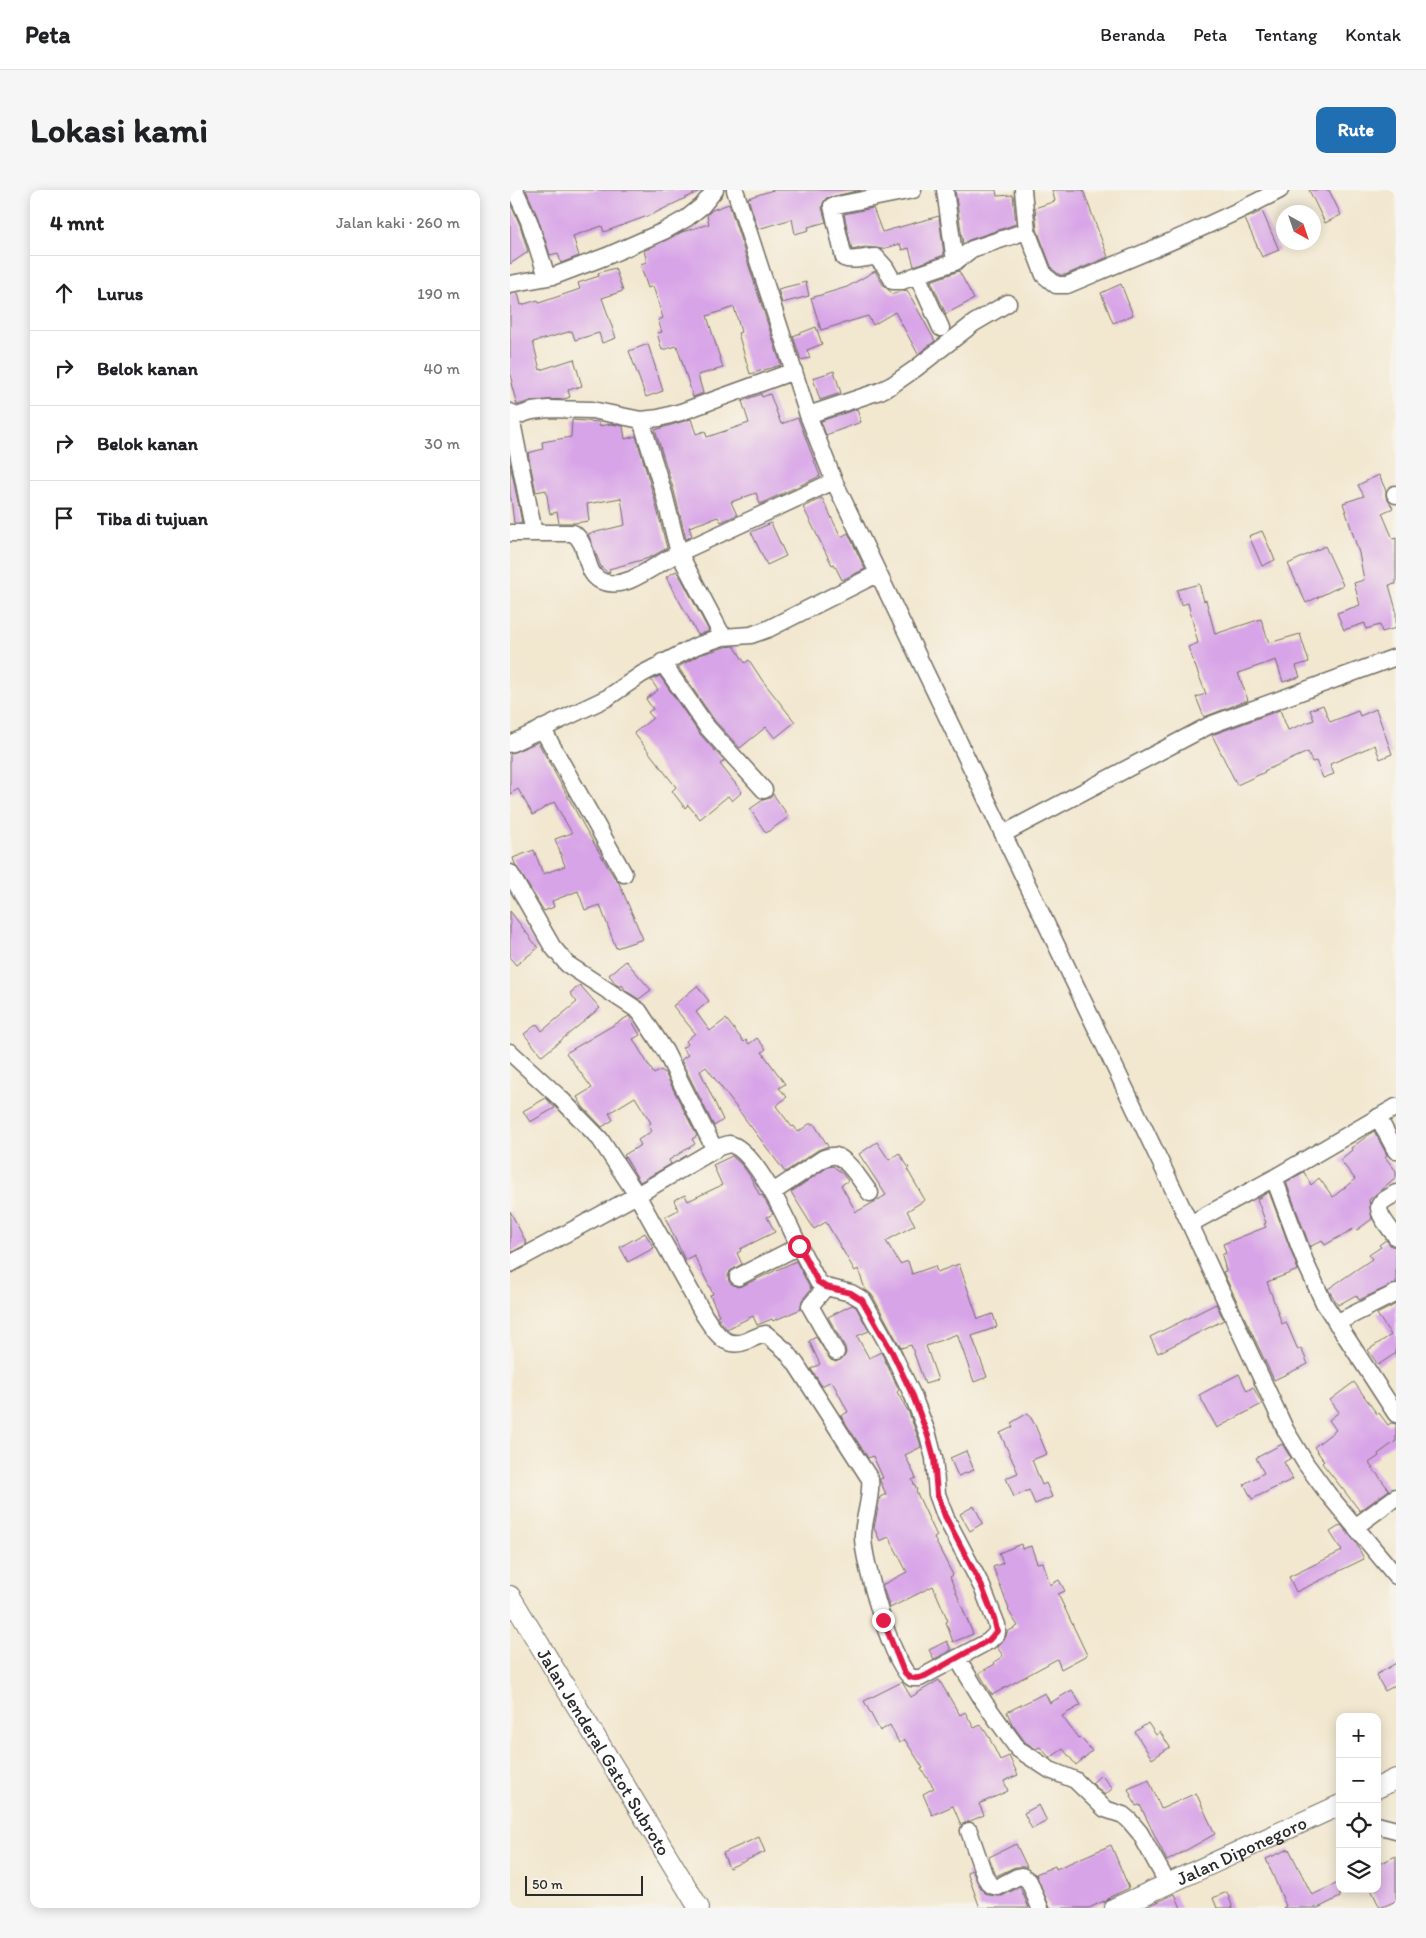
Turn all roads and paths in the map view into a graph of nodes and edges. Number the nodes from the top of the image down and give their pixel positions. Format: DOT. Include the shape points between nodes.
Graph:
graph roads {
  1 [pos="516,190"];
  2 [pos="715,190"];
  3 [pos="735,190"];
  4 [pos="913,190"];
  5 [pos="945,190"];
  6 [pos="1024,190"];
  7 [pos="1280,190"];
  8 [pos="1027,231"];
  9 [pos="955,262"];
  10 [pos="917,275"];
  11 [pos="547,277"];
  12 [pos="510,284"];
  13 [pos="1008,303"];
  14 [pos="941,328"];
  15 [pos="794,371"];
  16 [pos="808,415"];
  17 [pos="510,416"];
  18 [pos="641,420"];
  19 [pos="834,481"];
  20 [pos="510,533"];
  21 [pos="534,533"];
  22 [pos="679,553"];
  23 [pos="877,574"];
  24 [pos="723,637"];
  25 [pos="1396,657"];
  26 [pos="662,662"];
  27 [pos="542,728"];
  28 [pos="510,744"];
  29 [pos="764,790"];
  30 [pos="1003,834"];
  31 [pos="510,873"];
  32 [pos="624,874"];
  33 [pos="510,1052"];
  34 [pos="1396,1107"];
  35 [pos="1378,1118"];
  36 [pos="715,1150"];
  37 [pos="1396,1150"];
  38 [pos="1274,1178"];
  39 [pos="773,1192"];
  40 [pos="870,1193"];
  41 [pos="1396,1193"];
  42 [pos="637,1194"];
  43 [pos="1190,1224"];
  44 [pos="1396,1237"];
  45 [pos="799,1246"];
  46 [pos="510,1264"];
  47 [pos="738,1277"];
  48 [pos="826,1287"];
  49 [pos="1396,1293"];
  50 [pos="1336,1324"];
  51 [pos="836,1352"];
  52 [pos="1396,1414"];
  53 [pos="1396,1497"];
  54 [pos="1355,1527"];
  55 [pos="1396,1576"];
  56 [pos="510,1596"];
  57 [pos="957,1658"];
  58 [pos="1396,1779"];
  59 [pos="1381,1786"];
  60 [pos="1334,1812"];
  61 [pos="1381,1826"];
  62 [pos="1396,1830"];
  63 [pos="969,1831"];
  64 [pos="1168,1884"];
  65 [pos="699,1908"];
  66 [pos="1040,1908"];
  67 [pos="1115,1908"];
  1 -- 11 [label="street"];
  2 -- 11 [label="street" via="702,206 664,231"];
  3 -- 15 [label="street"];
  4 -- 10 [label="street" via="832,206 844,258 876,257 893,281"];
  5 -- 9 [label="street"];
  6 -- 8 [label="street"];
  7 -- 8 [label="street" via="1190,233 1067,285 1056,285 1044,276"];
  8 -- 9 [label="street" via="972,249"];
  9 -- 10 [label="street"];
  10 -- 14 [label="street"];
  11 -- 12 [label="street"];
  13 -- 16 [label="street" via="974,323 892,385"];
  15 -- 16 [label="street"];
  15 -- 18 [label="street" via="681,412"];
  16 -- 19 [label="street"];
  17 -- 18 [label="street" via="568,409 592,410"];
  17 -- 21 [label="street"];
  18 -- 22 [label="street"];
  19 -- 22 [label="street"];
  19 -- 23 [label="street"];
  20 -- 21 [label="street"];
  21 -- 22 [label="street" via="577,536 595,578 612,584 630,580"];
  22 -- 24 [label="street"];
  23 -- 24 [label="street" via="779,625 751,634"];
  23 -- 30 [label="street"];
  24 -- 26 [label="street"];
  25 -- 30 [label="street" via="1205,727"];
  26 -- 27 [label="street" via="607,698"];
  26 -- 29 [label="street" via="708,727"];
  27 -- 28 [label="street"];
  27 -- 32 [label="street"];
  30 -- 43 [label="street"];
  31 -- 36 [label="street" via="552,946 567,964 639,1011 665,1051"];
  33 -- 42 [label="street" via="600,1138"];
  34 -- 35 [label="street"];
  35 -- 37 [label="street"];
  35 -- 38 [label="street"];
  36 -- 39 [label="street" via="725,1145 736,1146"];
  36 -- 42 [label="street"];
  38 -- 43 [label="street"];
  38 -- 50 [label="street" via="1314,1284"];
  39 -- 40 [label="street" via="824,1158 838,1156"];
  39 -- 45 [label="street"];
  41 -- 44 [label="street" via="1378,1207"];
  42 -- 46 [label="street"];
  42 -- 57 [label="street" via="715,1331 728,1343 736,1344 766,1334 782,1347 870,1479 863,1537 865,1553 883,1620 905,1673 912,1678 920,1678"];
  43 -- 54 [label="street" via="1286,1431 1306,1464"];
  45 -- 47 [label="street"];
  45 -- 48 [label="street" via="818,1282"];
  48 -- 51 [label="street" via="810,1306"];
  48 -- 57 [label="street" via="851,1293 862,1300 892,1352 928,1436 934,1458 937,1494 945,1516 982,1587 994,1618 997,1629 994,1637"];
  49 -- 50 [label="street"];
  50 -- 52 [label="street"];
  53 -- 54 [label="street"];
  54 -- 55 [label="street"];
  56 -- 65 [label="main road, Jalan Jenderal Gatot Subroto"];
  57 -- 64 [label="street" via="1018,1749 1050,1770 1075,1780 1105,1809 1129,1820 1140,1833"];
  58 -- 59 [label="main road"];
  60 -- 64 [label="main road, Jalan Diponegoro"];
  61 -- 62 [label="street"];
  63 -- 66 [label="street" via="990,1885 998,1887 1022,1876 1029,1882"];
  64 -- 67 [label="main road, Jalan Diponegoro"];
}
